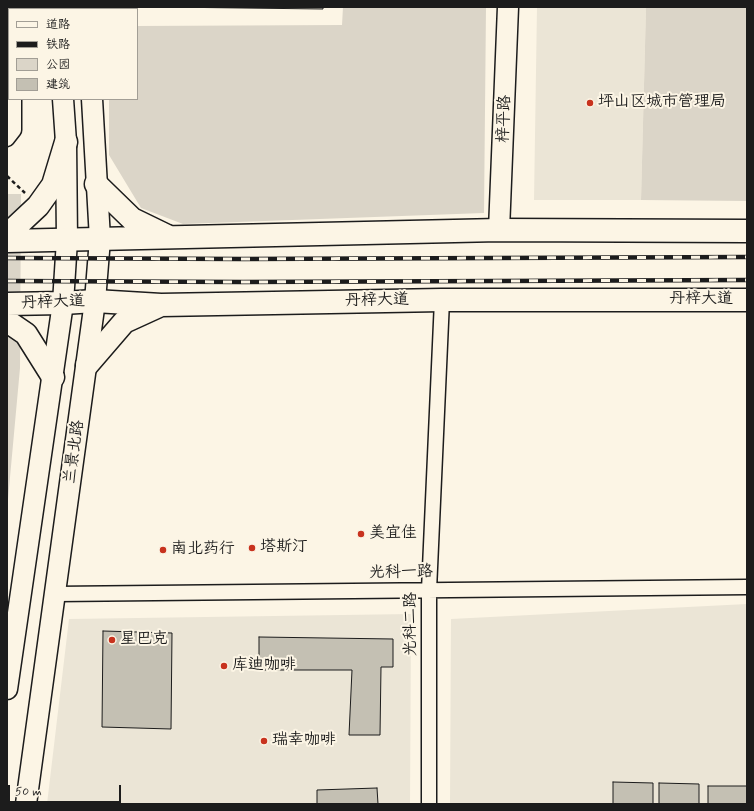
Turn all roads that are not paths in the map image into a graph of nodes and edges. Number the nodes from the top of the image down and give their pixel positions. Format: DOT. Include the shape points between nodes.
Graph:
graph roads {
  1 [pos="508,7"];
  2 [pos="14,100"];
  3 [pos="63,100"];
  4 [pos="92,108"];
  5 [pos="65,120"];
  6 [pos="7,139"];
  7 [pos="66,142"];
  8 [pos="96,184"];
  9 [pos="500,230"];
  10 [pos="747,231"];
  11 [pos="7,235"];
  12 [pos="170,238"];
  13 [pos="100,239"];
  14 [pos="67,240"];
  15 [pos="7,241"];
  16 [pos="442,300"];
  17 [pos="747,300"];
  18 [pos="95,301"];
  19 [pos="63,303"];
  20 [pos="7,304"];
  21 [pos="161,305"];
  22 [pos="7,321"];
  23 [pos="87,364"];
  24 [pos="53,377"];
  25 [pos="747,587"];
  26 [pos="429,590"];
  27 [pos="56,594"];
  28 [pos="7,689"];
  29 [pos="26,804"];
  30 [pos="429,804"];
  1 -- 9 [label="main road, 梓平路"];
  2 -- 6 [label="street" via="14,130"];
  3 -- 5 [label="main road, 兰景北路"];
  4 -- 5 [label="main road"];
  4 -- 8 [label="main road, 兰景北路"];
  5 -- 7 [label="main road, 兰景北路"];
  7 -- 11 [label="main road" via="53,185 38,206"];
  7 -- 14 [label="main road, 兰景北路"];
  8 -- 12 [label="main road" via="132,219"];
  8 -- 13 [label="main road, 兰景北路"];
  9 -- 10 [label="main road"];
  9 -- 12 [label="main road"];
  12 -- 13 [label="main road"];
  13 -- 14 [label="main road"];
  13 -- 18 [label="main road, 兰景北路"];
  14 -- 15 [label="main road"];
  14 -- 19 [label="main road, 兰景北路"];
  16 -- 17 [label="main road, 丹梓大道"];
  16 -- 21 [label="main road, 丹梓大道"];
  16 -- 26 [label="street, 光科二路"];
  18 -- 19 [label="main road, 丹梓大道"];
  18 -- 21 [label="main road, 丹梓大道"];
  18 -- 23 [label="main road, 兰景北路"];
  19 -- 20 [label="main road, 丹梓大道"];
  19 -- 24 [label="main road, 兰景北路"];
  21 -- 23 [label="main road" via="124,322"];
  22 -- 24 [label="main road" via="26,334"];
  23 -- 27 [label="main road, 兰景北路"];
  24 -- 28 [label="main road, 兰景北路"];
  25 -- 26 [label="street, 光科一路"];
  26 -- 27 [label="street, 光科一路"];
  26 -- 30 [label="street, 光科二路"];
  27 -- 29 [label="main road, 兰景北路"];
}
